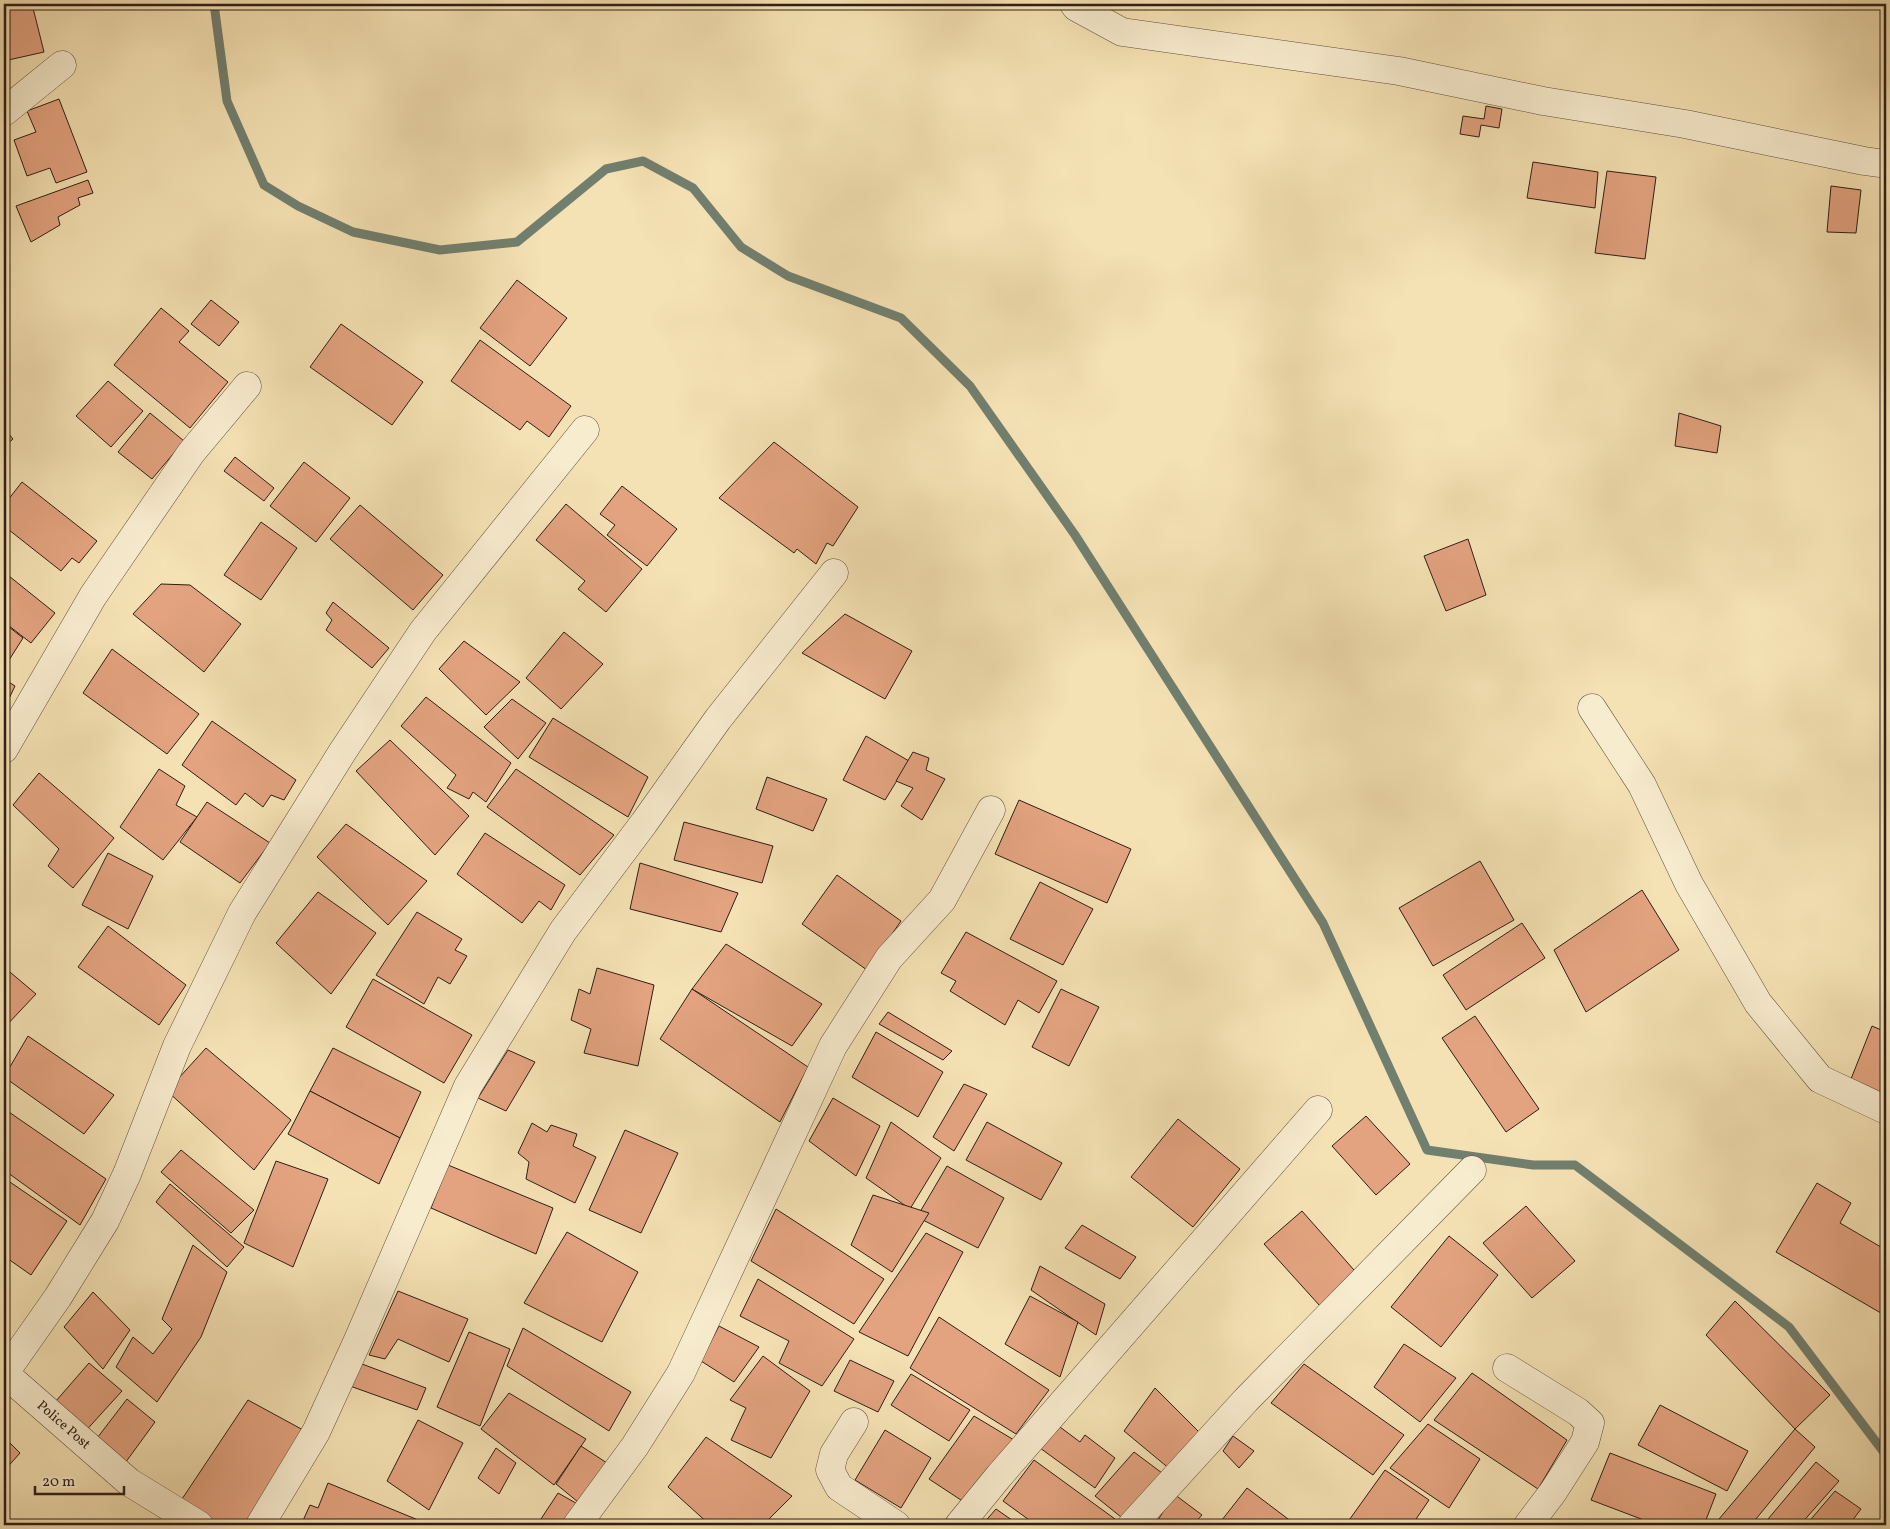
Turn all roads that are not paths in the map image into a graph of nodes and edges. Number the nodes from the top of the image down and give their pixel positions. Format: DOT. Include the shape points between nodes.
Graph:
graph roads {
  1 [pos="1074,4"];
  2 [pos="62,65"];
  3 [pos="4,112"];
  4 [pos="1886,164"];
  5 [pos="247,386"];
  6 [pos="585,430"];
  7 [pos="834,573"];
  8 [pos="1592,708"];
  9 [pos="4,749"];
  10 [pos="991,810"];
  11 [pos="1318,1110"];
  12 [pos="1886,1110"];
  13 [pos="1472,1170"];
  14 [pos="1507,1368"];
  15 [pos="4,1374"];
  16 [pos="854,1422"];
  17 [pos="199,1525"];
  18 [pos="260,1525"];
  19 [pos="577,1525"];
  20 [pos="896,1525"];
  21 [pos="959,1525"];
  22 [pos="1132,1525"];
  23 [pos="1528,1525"];
  1 -- 4 [label="street" via="1122,32 1399,71"];
  2 -- 3 [label="street"];
  5 -- 9 [label="street" via="191,453 93,596"];
  6 -- 15 [label="street" via="423,631 343,751 242,913 177,1046 106,1220 58,1297"];
  7 -- 18 [label="street" via="718,719 563,931 468,1086 316,1432"];
  8 -- 12 [label="street" via="1642,785 1688,884 1758,1003 1820,1079"];
  10 -- 19 [label="street" via="942,900 889,958 833,1046 681,1373 635,1446"];
  11 -- 21 [label="street"];
  13 -- 22 [label="street" via="1246,1400"];
  14 -- 23 [label="street" via="1578,1412 1590,1423 1585,1442"];
  15 -- 17 [label="street, Police Post" via="129,1482"];
  16 -- 20 [label="street" via="834,1454 830,1470 838,1487"];
}
